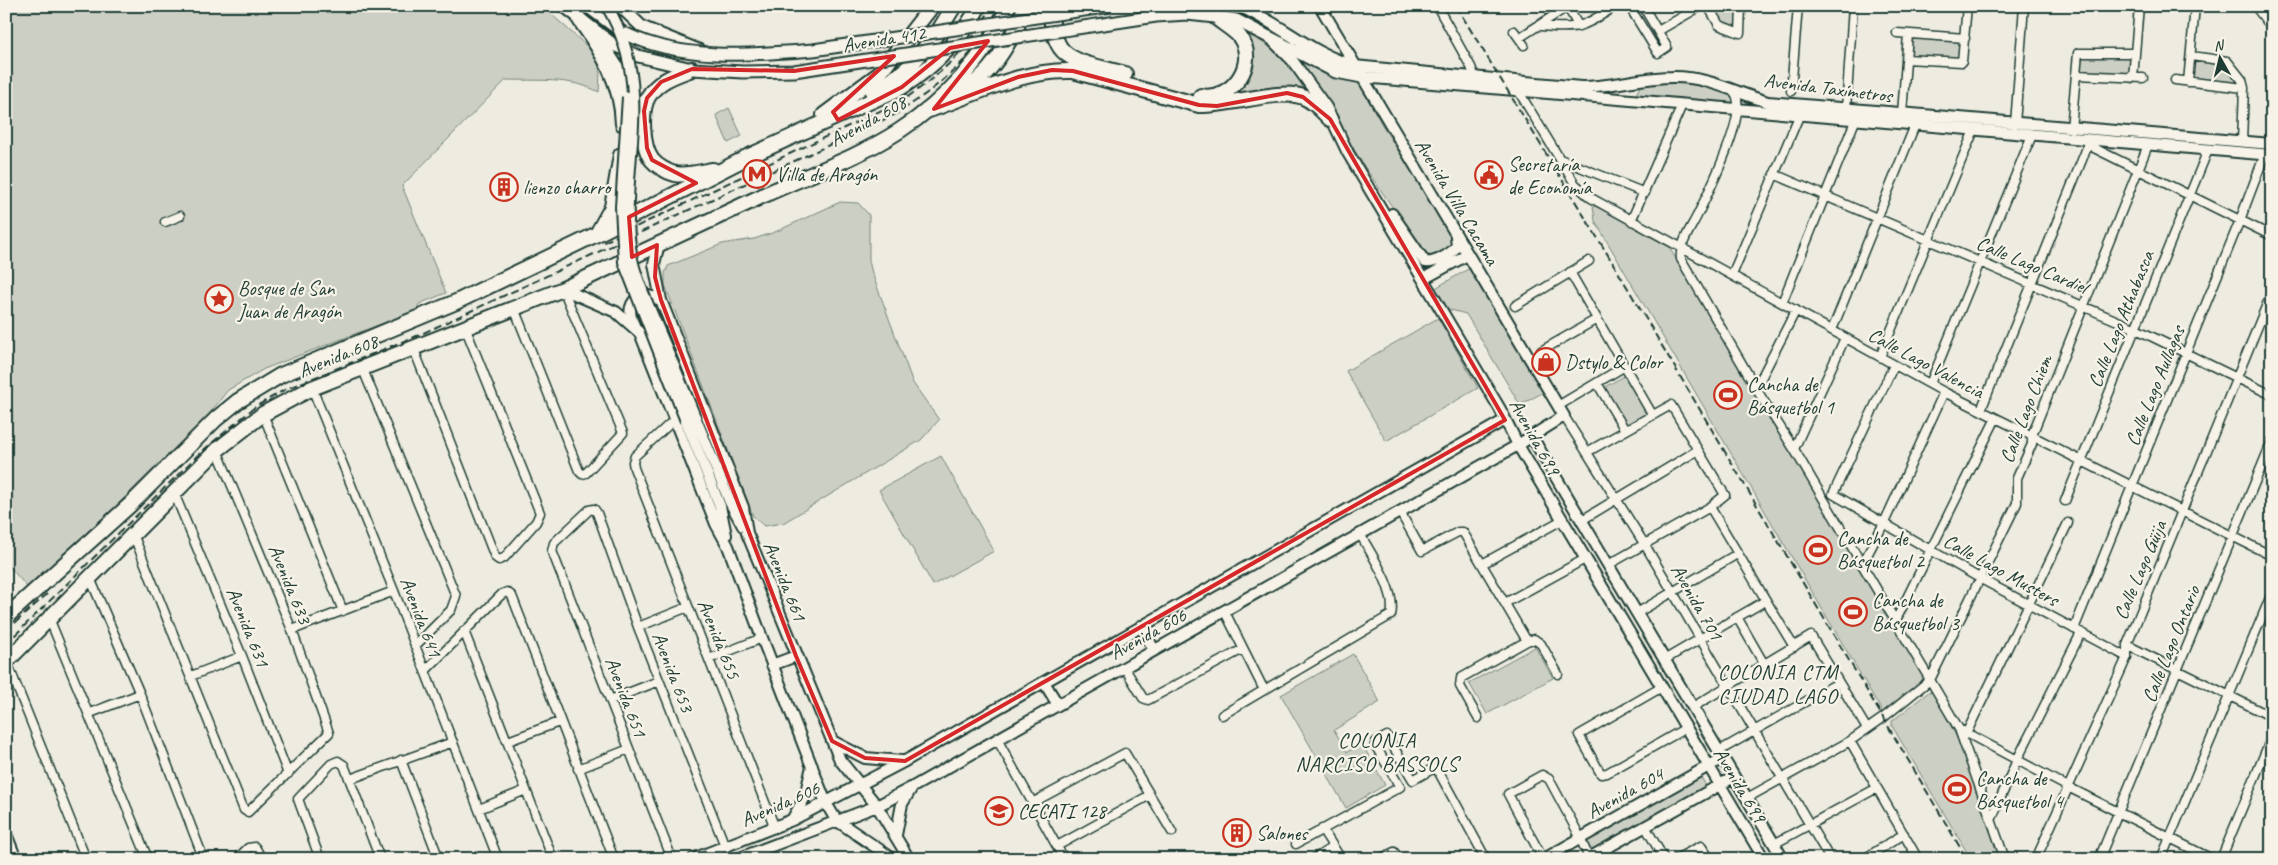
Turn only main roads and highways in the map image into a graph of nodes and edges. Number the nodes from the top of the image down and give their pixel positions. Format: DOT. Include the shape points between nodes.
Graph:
graph roads {
  1 [pos="564,6"];
  2 [pos="587,6"];
  3 [pos="620,6"];
  4 [pos="932,6"];
  5 [pos="954,6"];
  6 [pos="979,6"];
  7 [pos="1008,6"];
  8 [pos="1026,6"];
  9 [pos="1050,6"];
  10 [pos="1111,6"];
  11 [pos="1239,6"];
  12 [pos="1100,7"];
  13 [pos="1215,17"];
  14 [pos="580,20"];
  15 [pos="704,53"];
  16 [pos="1354,66"];
  17 [pos="692,69"];
  18 [pos="1362,78"];
  19 [pos="926,111"];
  20 [pos="846,112"];
  21 [pos="1330,119"];
  22 [pos="802,132"];
  23 [pos="721,170"];
  24 [pos="598,234"];
  25 [pos="6,617"];
  26 [pos="6,662"];
  1 -- 14 [label="main road, Avenida 412"];
  2 -- 15 [label="main road, Avenida 412, bridge" via="626,34 661,47"];
  3 -- 15 [label="main road" via="642,27"];
  4 -- 22 [label="highway" via="878,75"];
  5 -- 20 [label="highway" via="910,66"];
  6 -- 20 [label="highway, Avenida 608" via="960,37 924,72 878,99"];
  7 -- 19 [label="highway, Avenida 608" via="977,58"];
  8 -- 19 [label="highway" via="1004,51 981,78 963,92"];
  9 -- 13 [label="highway" via="1057,42 1063,51 1097,66 1208,97 1227,92 1235,84 1244,70 1246,52 1239,36"];
  10 -- 12 [label="main road, Avenida 412, bridge"];
  11 -- 16 [label="main road" via="1325,56"];
  12 -- 15 [label="main road, Avenida 412, bridge" via="813,50 771,54"];
  13 -- 17 [label="main road, Avenida 412, bridge" via="1187,14 1156,16 794,71"];
  13 -- 18 [label="main road, Avenida 412" via="1236,20 1336,72"];
  14 -- 17 [label="main road, Avenida 412" via="614,45 638,56"];
  14 -- 24 [label="highway" via="611,68 622,107 623,137 612,207"];
  17 -- 23 [label="highway" via="661,82 647,98 644,112 646,148 652,160 675,174"];
  19 -- 21 [label="highway" via="1018,77 1052,70 1090,74 1217,106 1287,93 1304,97"];
  19 -- 26 [label="highway, Avenida 608" via="877,144 563,289 362,367 263,414 217,450"];
  20 -- 22 [label="highway, Avenida 608"];
  22 -- 23 [label="highway, Avenida 608"];
  23 -- 24 [label="highway, Avenida 608"];
  24 -- 25 [label="highway, Avenida 608" via="456,302 280,375 238,402"];
}
